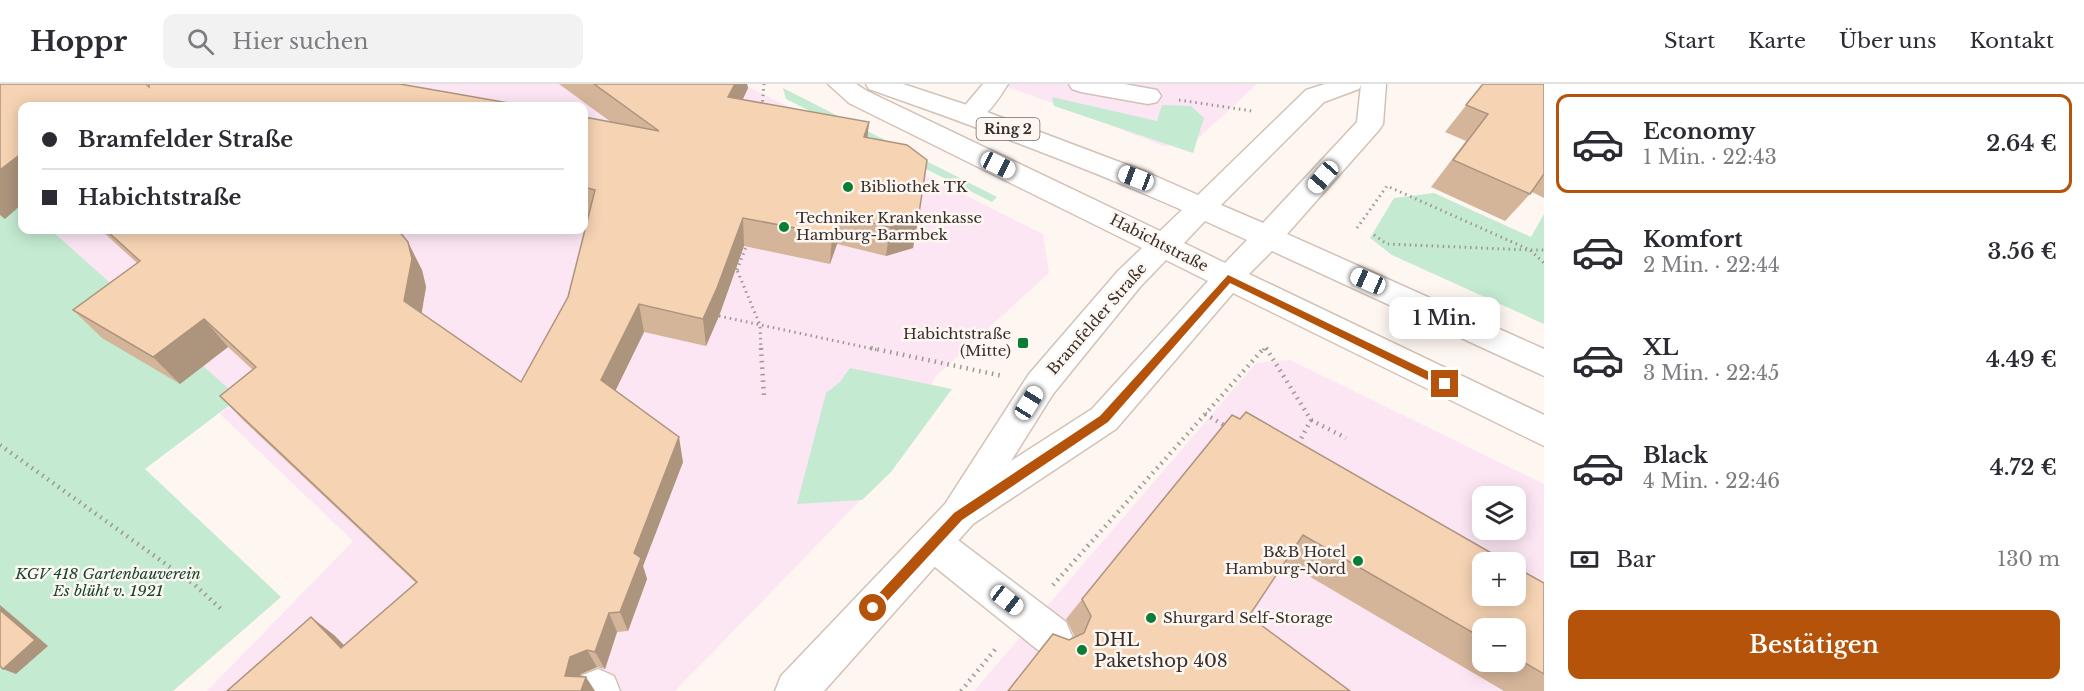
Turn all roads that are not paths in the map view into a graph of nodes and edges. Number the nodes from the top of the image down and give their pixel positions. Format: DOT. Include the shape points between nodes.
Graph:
graph roads {
  1 [pos="840,84"];
  2 [pos="878,84"];
  3 [pos="996,84"];
  4 [pos="1081,84"];
  5 [pos="1350,84"];
  6 [pos="1374,84"];
  7 [pos="1148,96"];
  8 [pos="970,115"];
  9 [pos="1201,208"];
  10 [pos="1268,237"];
  11 [pos="1164,244"];
  12 [pos="1228,278"];
  13 [pos="1544,363"];
  14 [pos="1544,431"];
  15 [pos="946,530"];
  16 [pos="1039,625"];
  17 [pos="796,691"];
  1 -- 11 [label="main road, Habichtstraße / Ring 2" via="858,97"];
  2 -- 8 [label="main road, Ring 2"];
  3 -- 8 [label="main road"];
  4 -- 7 [label="main road"];
  5 -- 9 [label="main road, Bramfelder Straße" via="1315,96"];
  6 -- 10 [label="main road, Bramfelder Straße" via="1370,124"];
  8 -- 9 [label="main road, Ring 2" via="1136,178"];
  9 -- 10 [label="main road, Ring 2"];
  9 -- 11 [label="main road, Bramfelder Straße"];
  10 -- 12 [label="main road, Bramfelder Straße"];
  10 -- 13 [label="main road, Ring 2"];
  11 -- 12 [label="main road, Habichtstraße / Ring 2"];
  11 -- 15 [label="main road, Bramfelder Straße" via="1129,279 1041,384"];
  12 -- 14 [label="main road, Habichtstraße / Ring 2"];
  12 -- 15 [label="main road, Bramfelder Straße" via="1104,419"];
  15 -- 16 [label="main road"];
  15 -- 17 [label="main road, Bramfelder Straße"];
}
